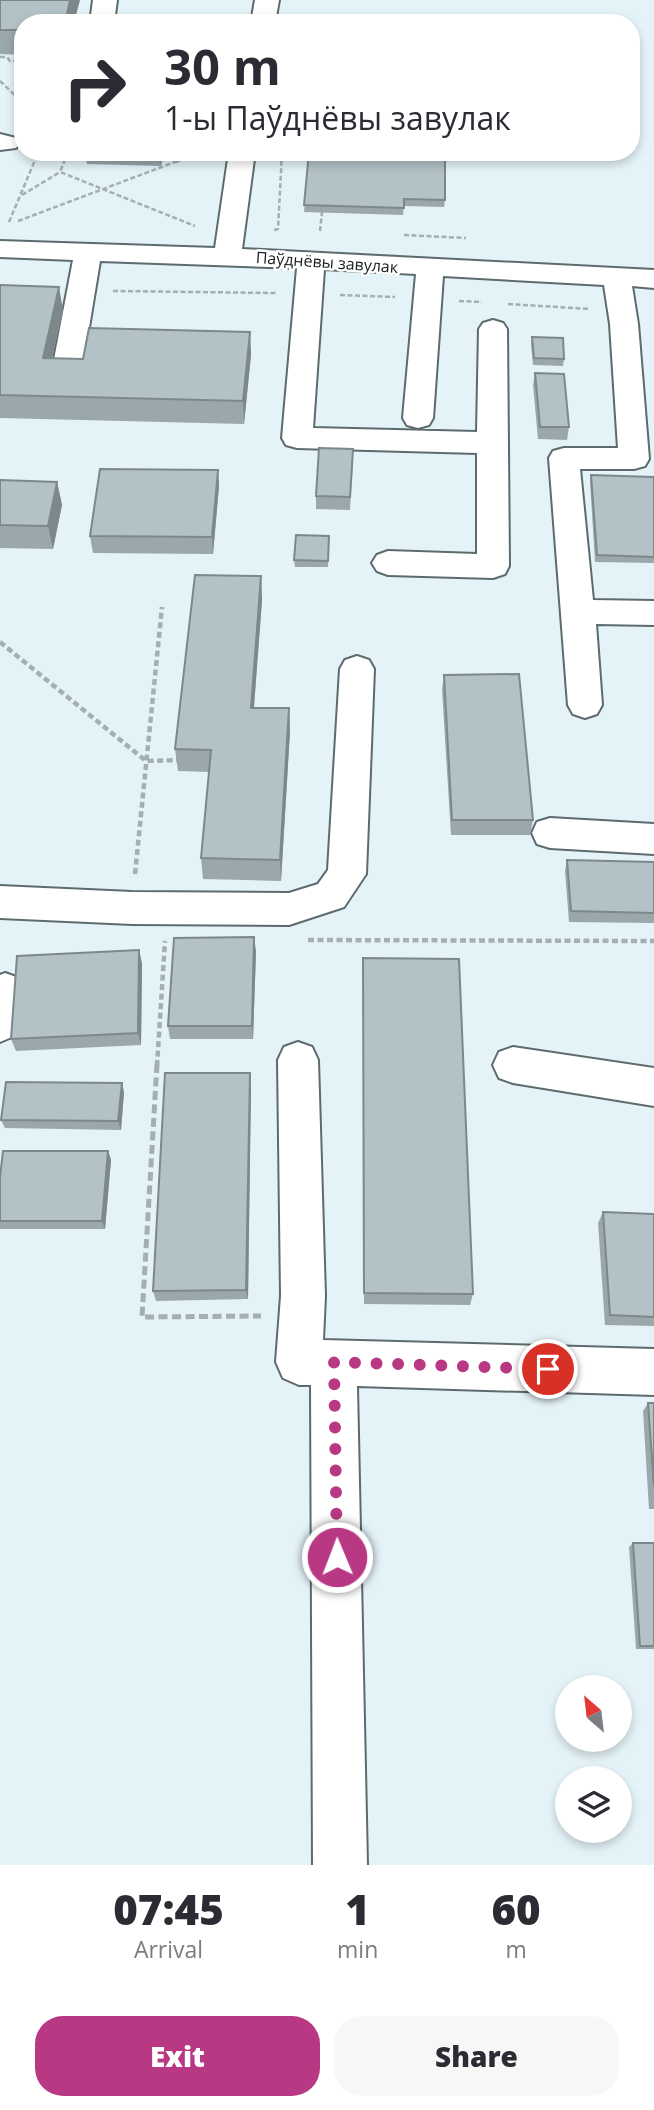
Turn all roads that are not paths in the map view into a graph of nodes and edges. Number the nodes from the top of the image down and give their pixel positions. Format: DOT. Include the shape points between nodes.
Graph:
graph roads {
  1 [pos="241,161"];
  2 [pos="0,248"];
  3 [pos="88,253"];
  4 [pos="228,256"];
  5 [pos="310,261"];
  6 [pos="430,268"];
  7 [pos="617,278"];
  8 [pos="654,279"];
  9 [pos="493,329"];
  10 [pos="67,370"];
  11 [pos="418,418"];
  12 [pos="492,443"];
  13 [pos="644,459"];
  14 [pos="388,563"];
  15 [pos="578,612"];
  16 [pos="654,613"];
  17 [pos="357,669"];
  18 [pos="585,705"];
  19 [pos="550,833"];
  20 [pos="654,839"];
  21 [pos="0,902"];
  22 [pos="298,1060"];
  23 [pos="513,1065"];
  24 [pos="654,1087"];
  25 [pos="334,1362"];
  26 [pos="654,1372"];
  27 [pos="340,1865"];
  1 -- 4 [label="street"];
  2 -- 3 [label="street, Паўднёвы завулак"];
  3 -- 4 [label="street, Паўднёвы завулак"];
  3 -- 10 [label="street"];
  4 -- 5 [label="street, Паўднёвы завулак"];
  5 -- 6 [label="street, Паўднёвы завулак"];
  5 -- 12 [label="street" via="297,438"];
  6 -- 7 [label="street, Паўднёвы завулак"];
  6 -- 11 [label="street"];
  7 -- 8 [label="street, Паўднёвы завулак"];
  7 -- 13 [label="street"];
  9 -- 12 [label="street"];
  12 -- 14 [label="street" via="493,566"];
  13 -- 15 [label="street" via="564,458"];
  15 -- 16 [label="street"];
  15 -- 18 [label="street"];
  17 -- 21 [label="street" via="347,874 331,896 289,909"];
  19 -- 20 [label="street"];
  22 -- 25 [label="street" via="299,1362"];
  23 -- 24 [label="street"];
  25 -- 26 [label="street"];
  25 -- 27 [label="street"];
}
